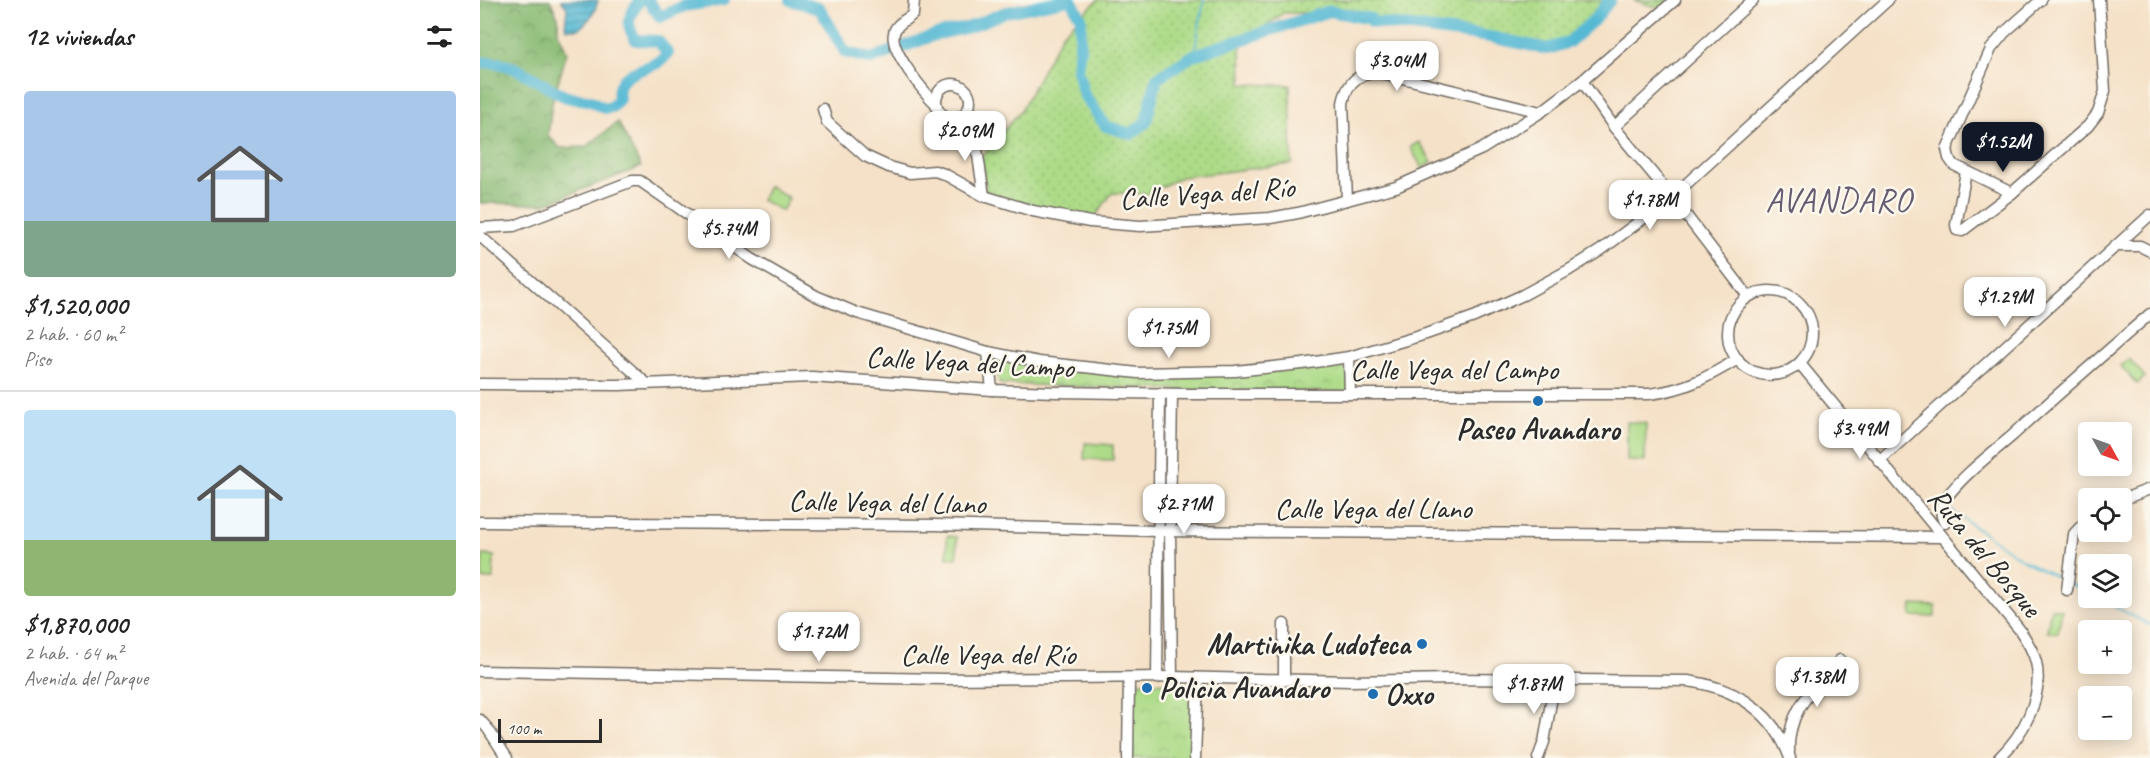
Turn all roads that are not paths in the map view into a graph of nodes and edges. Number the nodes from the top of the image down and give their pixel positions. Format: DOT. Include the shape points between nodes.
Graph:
graph roads {
  1 [pos="914,0"];
  2 [pos="1675,0"];
  3 [pos="1753,0"];
  4 [pos="1888,0"];
  5 [pos="2041,0"];
  6 [pos="2099,0"];
  7 [pos="1582,81"];
  8 [pos="936,105"];
  9 [pos="823,109"];
  10 [pos="1541,112"];
  11 [pos="958,118"];
  12 [pos="1614,127"];
  13 [pos="1966,172"];
  14 [pos="2012,193"];
  15 [pos="984,196"];
  16 [pos="1672,197"];
  17 [pos="1347,200"];
  18 [pos="2150,215"];
  19 [pos="480,228"];
  20 [pos="480,236"];
  21 [pos="2118,246"];
  22 [pos="2150,250"];
  23 [pos="1748,296"];
  24 [pos="2150,314"];
  25 [pos="988,352"];
  26 [pos="1349,357"];
  27 [pos="1738,359"];
  28 [pos="1800,365"];
  29 [pos="480,384"];
  30 [pos="647,384"];
  31 [pos="992,390"];
  32 [pos="1166,393"];
  33 [pos="1350,393"];
  34 [pos="1879,461"];
  35 [pos="2150,489"];
  36 [pos="2132,496"];
  37 [pos="480,522"];
  38 [pos="1945,524"];
  39 [pos="2078,530"];
  40 [pos="1158,531"];
  41 [pos="1170,531"];
  42 [pos="1941,537"];
  43 [pos="2067,590"];
  44 [pos="1284,624"];
  45 [pos="1840,660"];
  46 [pos="480,671"];
  47 [pos="1172,677"];
  48 [pos="1157,678"];
  49 [pos="1198,678"];
  50 [pos="1129,679"];
  51 [pos="1555,680"];
  52 [pos="1284,681"];
  53 [pos="480,720"];
  54 [pos="507,758"];
  55 [pos="1128,758"];
  56 [pos="1196,758"];
  57 [pos="1538,758"];
  58 [pos="1790,758"];
  59 [pos="1999,758"];
  1 -- 8 [label="street" via="914,14 894,33 896,49"];
  2 -- 7 [label="street, Calle Vega del Río"];
  3 -- 12 [label="street"];
  4 -- 16 [label="street, Calle Vega del Campo"];
  5 -- 13 [label="street" via="1991,49 1948,144 1951,162"];
  6 -- 14 [label="street" via="2105,91 2102,105 2088,126"];
  7 -- 10 [label="street, Calle Vega del Río"];
  7 -- 12 [label="street"];
  8 -- 11 [label="street" via="944,115"];
  8 -- 11 [label="street" via="943,86 963,87 970,100 967,110"];
  9 -- 15 [label="street, Calle Vega del Río" via="827,122 865,156 910,172 944,174"];
  10 -- 17 [label="street, Calle Vega del Río" via="1482,149 1396,187"];
  10 -- 17 [label="street" via="1386,74 1362,75 1351,84 1343,103"];
  11 -- 15 [label="street" via="970,123 978,135"];
  12 -- 16 [label="street"];
  13 -- 14 [label="street"];
  13 -- 14 [label="street" via="1957,230 1962,231"];
  15 -- 17 [label="street, Calle Vega del Río" via="1090,222 1140,226 1270,218"];
  16 -- 23 [label="street"];
  16 -- 26 [label="street, Calle Vega del Campo" via="1601,250 1545,285 1474,317"];
  18 -- 21 [label="street"];
  19 -- 25 [label="street" via="514,226 640,181 752,259 816,296 857,314"];
  20 -- 30 [label="street"];
  21 -- 22 [label="street"];
  21 -- 34 [label="street"];
  23 -- 27 [label="street" via="1732,312 1728,323 1730,346"];
  23 -- 28 [label="street" via="1768,291 1788,296 1808,315 1813,342"];
  24 -- 38 [label="street" via="1955,487 1942,506"];
  25 -- 26 [label="street, Calle Vega del Campo" via="1039,362 1151,374 1258,369"];
  25 -- 31 [label="street"];
  26 -- 33 [label="street"];
  27 -- 28 [label="street" via="1749,369 1767,375 1785,374"];
  27 -- 33 [label="street, Calle Vega del Campo" via="1700,381 1649,394"];
  28 -- 34 [label="street, Ruta del Bosque"];
  29 -- 30 [label="street, Calle Vega del Campo"];
  30 -- 31 [label="street, Calle Vega del Campo" via="812,377"];
  31 -- 32 [label="street, Calle Vega del Campo"];
  32 -- 33 [label="street, Calle Vega del Campo"];
  32 -- 40 [label="street"];
  32 -- 41 [label="street"];
  34 -- 42 [label="street, Ruta del Bosque"];
  35 -- 36 [label="street"];
  37 -- 40 [label="street, Calle Vega del Llano" via="935,525"];
  39 -- 43 [label="street" via="2074,534"];
  40 -- 41 [label="street, Calle Vega del Llano"];
  40 -- 48 [label="street"];
  41 -- 42 [label="street, Calle Vega del Llano"];
  41 -- 47 [label="street"];
  42 -- 59 [label="street, Ruta del Bosque" via="2019,629 2036,662 2037,688 2028,718"];
  44 -- 52 [label="street"];
  45 -- 58 [label="street" via="1797,710 1790,730"];
  46 -- 50 [label="street, Calle Vega del Río"];
  47 -- 48 [label="street, Calle Vega del Río"];
  47 -- 49 [label="street, Calle Vega del Río"];
  48 -- 50 [label="street, Calle Vega del Río"];
  49 -- 52 [label="street, Calle Vega del Río"];
  49 -- 56 [label="street"];
  50 -- 55 [label="street"];
  51 -- 52 [label="street, Calle Vega del Río"];
  51 -- 57 [label="street"];
  51 -- 58 [label="street, Calle Vega del Río" via="1688,681 1723,689 1754,706 1778,732"];
  53 -- 54 [label="street"];
}
